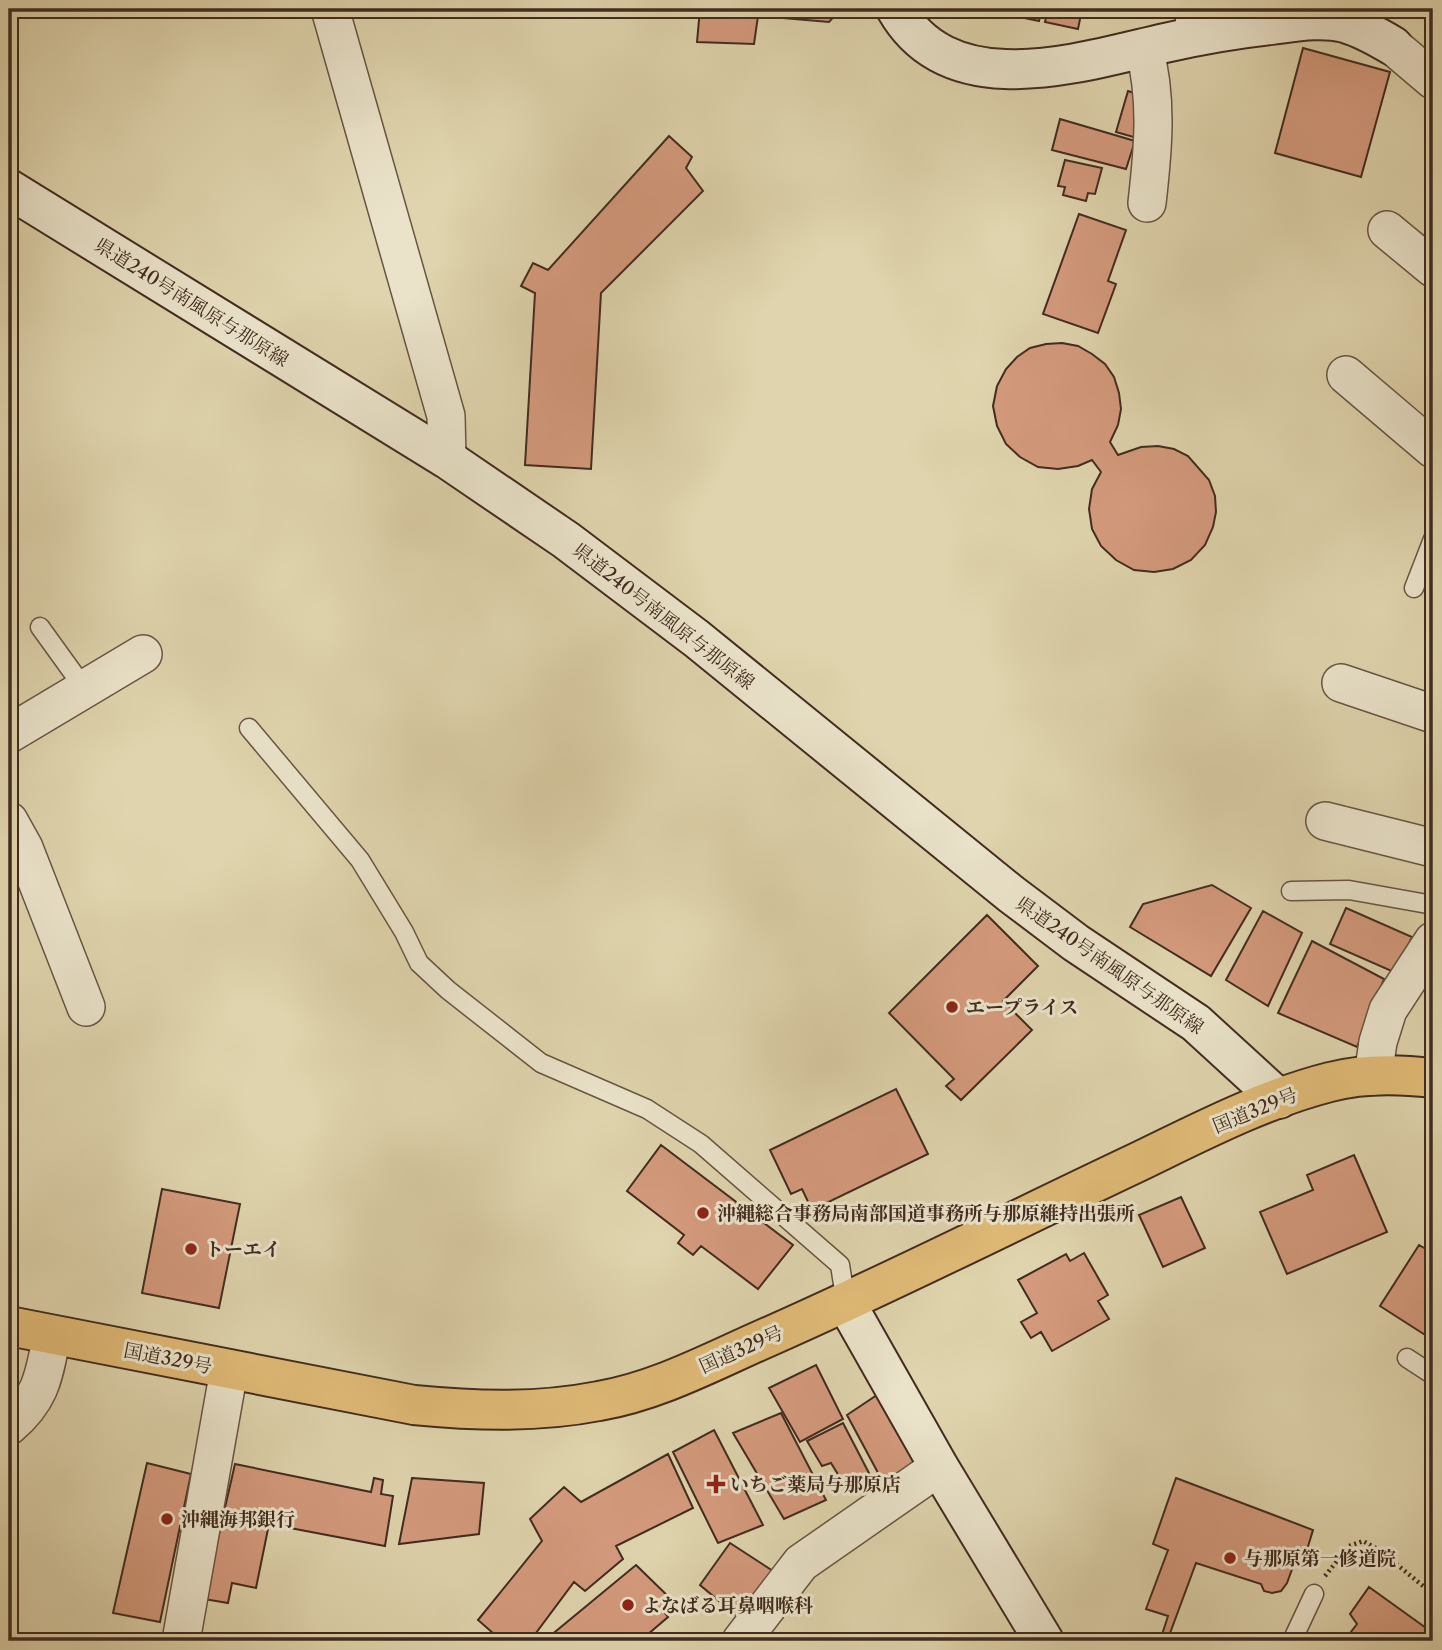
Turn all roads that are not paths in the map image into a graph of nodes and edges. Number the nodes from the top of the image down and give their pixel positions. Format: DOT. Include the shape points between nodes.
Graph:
graph roads {
  1 [pos="330,9"];
  2 [pos="896,9"];
  3 [pos="1196,22"];
  4 [pos="1393,46"];
  5 [pos="1144,48"];
  6 [pos="1433,80"];
  7 [pos="9,189"];
  8 [pos="1147,203"];
  9 [pos="1387,230"];
  10 [pos="1433,268"];
  11 [pos="1346,374"];
  12 [pos="1433,449"];
  13 [pos="447,459"];
  14 [pos="1433,540"];
  15 [pos="1414,588"];
  16 [pos="40,627"];
  17 [pos="143,654"];
  18 [pos="1341,683"];
  19 [pos="84,688"];
  20 [pos="1433,714"];
  21 [pos="249,728"];
  22 [pos="9,734"];
  23 [pos="9,821"];
  24 [pos="1325,821"];
  25 [pos="1433,848"];
  26 [pos="1291,891"];
  27 [pos="1433,905"];
  28 [pos="1433,941"];
  29 [pos="86,1007"];
  30 [pos="1373,1076"];
  31 [pos="1433,1078"];
  32 [pos="1279,1099"];
  33 [pos="846,1303"];
  34 [pos="9,1326"];
  35 [pos="52,1335"];
  36 [pos="1407,1358"];
  37 [pos="229,1370"];
  38 [pos="1433,1375"];
  39 [pos="9,1426"];
  40 [pos="939,1467"];
  41 [pos="1314,1594"];
  42 [pos="181,1641"];
  43 [pos="741,1641"];
  44 [pos="1044,1641"];
  45 [pos="1293,1641"];
  1 -- 13 [label="street" via="446,416"];
  2 -- 5 [label="main road" via="918,37 940,54 992,68 1054,68"];
  3 -- 4 [label="main road" via="1343,23"];
  3 -- 5 [label="main road"];
  4 -- 6 [label="street"];
  5 -- 8 [label="street" via="1152,79 1154,146"];
  7 -- 13 [label="main road, 県道240号南風原与那原線"];
  9 -- 10 [label="street"];
  11 -- 12 [label="street"];
  13 -- 32 [label="main road, 県道240号南風原与那原線" via="566,540 697,639 1011,894 1196,1023"];
  14 -- 15 [label="lane"];
  16 -- 19 [label="lane"];
  17 -- 19 [label="street"];
  18 -- 20 [label="street"];
  19 -- 22 [label="street"];
  21 -- 33 [label="lane" via="360,860 419,963 541,1063 647,1109 701,1144 840,1265"];
  23 -- 29 [label="street" via="24,848"];
  24 -- 25 [label="street"];
  26 -- 27 [label="lane" via="1349,890"];
  28 -- 30 [label="street" via="1388,1010"];
  30 -- 31 [label="highway, 国道329号"];
  30 -- 32 [label="highway, 国道329号" via="1332,1081"];
  32 -- 33 [label="highway, 国道329号"];
  33 -- 37 [label="highway, 国道329号" via="670,1380 601,1401 530,1411 414,1405"];
  33 -- 40 [label="main road"];
  34 -- 35 [label="highway, 国道329号"];
  35 -- 37 [label="highway, 国道329号"];
  35 -- 39 [label="street" via="43,1382 31,1404"];
  36 -- 38 [label="lane"];
  37 -- 42 [label="street"];
  40 -- 43 [label="street" via="801,1563"];
  40 -- 44 [label="main road"];
  41 -- 45 [label="lane"];
}
